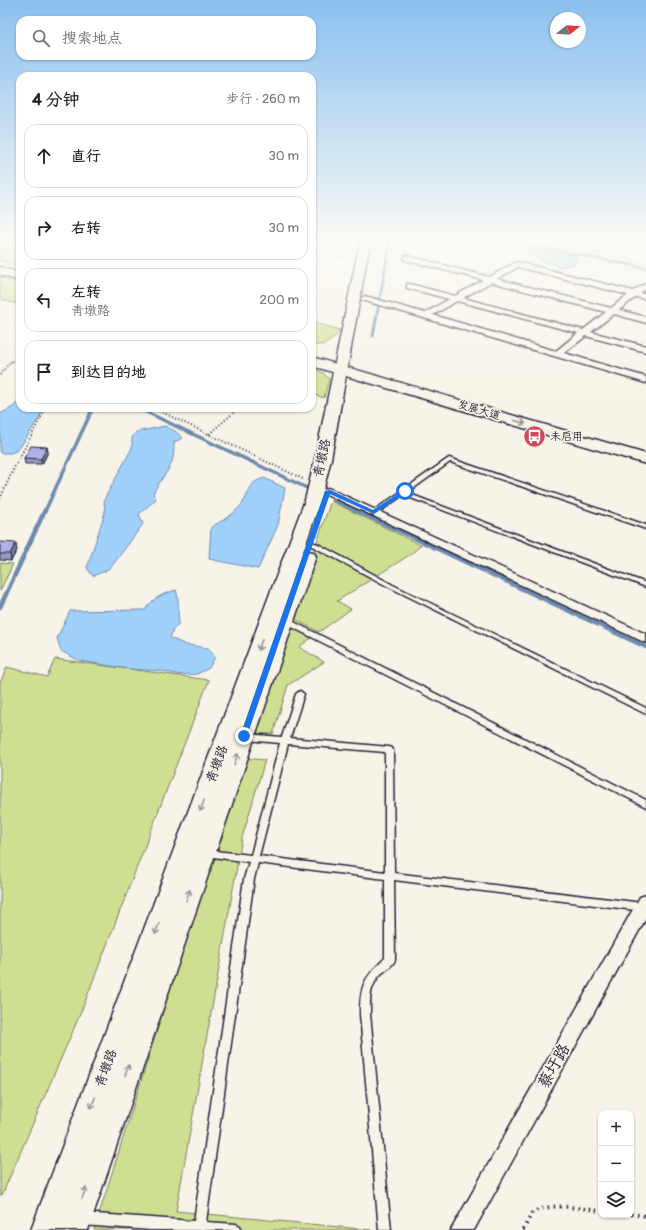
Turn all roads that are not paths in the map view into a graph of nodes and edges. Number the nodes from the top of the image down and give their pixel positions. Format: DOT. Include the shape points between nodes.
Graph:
graph roads {
  1 [pos="355,299"];
  2 [pos="455,299"];
  3 [pos="457,299"];
  4 [pos="567,299"];
  5 [pos="627,299"];
  6 [pos="374,301"];
  7 [pos="612,311"];
  8 [pos="425,316"];
  9 [pos="646,320"];
  10 [pos="584,333"];
  11 [pos="646,349"];
  12 [pos="316,354"];
  13 [pos="556,354"];
  14 [pos="316,362"];
  15 [pos="345,366"];
  16 [pos="646,380"];
  17 [pos="646,445"];
  18 [pos="646,458"];
  19 [pos="322,488"];
  20 [pos="402,493"];
  21 [pos="374,512"];
  22 [pos="646,527"];
  23 [pos="311,544"];
  24 [pos="646,585"];
  25 [pos="278,617"];
  26 [pos="646,639"];
  27 [pos="300,694"];
  28 [pos="646,710"];
  29 [pos="236,736"];
  30 [pos="285,740"];
  31 [pos="646,804"];
  32 [pos="194,851"];
  33 [pos="254,859"];
  34 [pos="390,876"];
  35 [pos="645,904"];
  36 [pos="50,1224"];
  37 [pos="74,1224"];
  38 [pos="198,1227"];
  39 [pos="236,1230"];
  40 [pos="385,1230"];
  41 [pos="462,1230"];
  1 -- 15 [label="main road, 青墩路"];
  2 -- 8 [label="street"];
  3 -- 10 [label="street"];
  4 -- 7 [label="street"];
  5 -- 7 [label="street"];
  6 -- 8 [label="street"];
  6 -- 15 [label="main road, 青墩路"];
  7 -- 9 [label="street"];
  7 -- 10 [label="street"];
  8 -- 13 [label="street"];
  10 -- 11 [label="street"];
  10 -- 13 [label="street"];
  12 -- 15 [label="main road, 发展大道"];
  13 -- 16 [label="street"];
  14 -- 15 [label="main road, 发展大道"];
  15 -- 17 [label="main road, 发展大道"];
  15 -- 18 [label="main road, 发展大道, one-way"];
  15 -- 19 [label="main road, 青墩路"];
  19 -- 21 [label="street"];
  19 -- 23 [label="main road, 青墩路"];
  19 -- 25 [label="main road, 青墩路" via="313,500"];
  20 -- 21 [label="lane"];
  20 -- 22 [label="lane" via="449,460"];
  20 -- 24 [label="lane"];
  21 -- 26 [label="street"];
  23 -- 25 [label="main road, 青墩路"];
  23 -- 28 [label="lane"];
  25 -- 29 [label="main road, 青墩路"];
  25 -- 31 [label="lane"];
  27 -- 30 [label="lane"];
  29 -- 30 [label="lane"];
  29 -- 32 [label="main road, 青墩路"];
  30 -- 33 [label="lane"];
  30 -- 34 [label="lane" via="389,750"];
  32 -- 33 [label="lane"];
  32 -- 36 [label="main road, 青墩路, one-way"];
  37 -- 32 [label="main road, 青墩路, one-way"];
  33 -- 34 [label="lane"];
  33 -- 38 [label="lane"];
  34 -- 35 [label="lane"];
  34 -- 40 [label="lane" via="390,960 371,978 365,993"];
  35 -- 41 [label="street, 蔡圩路"];
  36 -- 37 [label="lane"];
  37 -- 38 [label="lane"];
  38 -- 39 [label="lane"];
}
